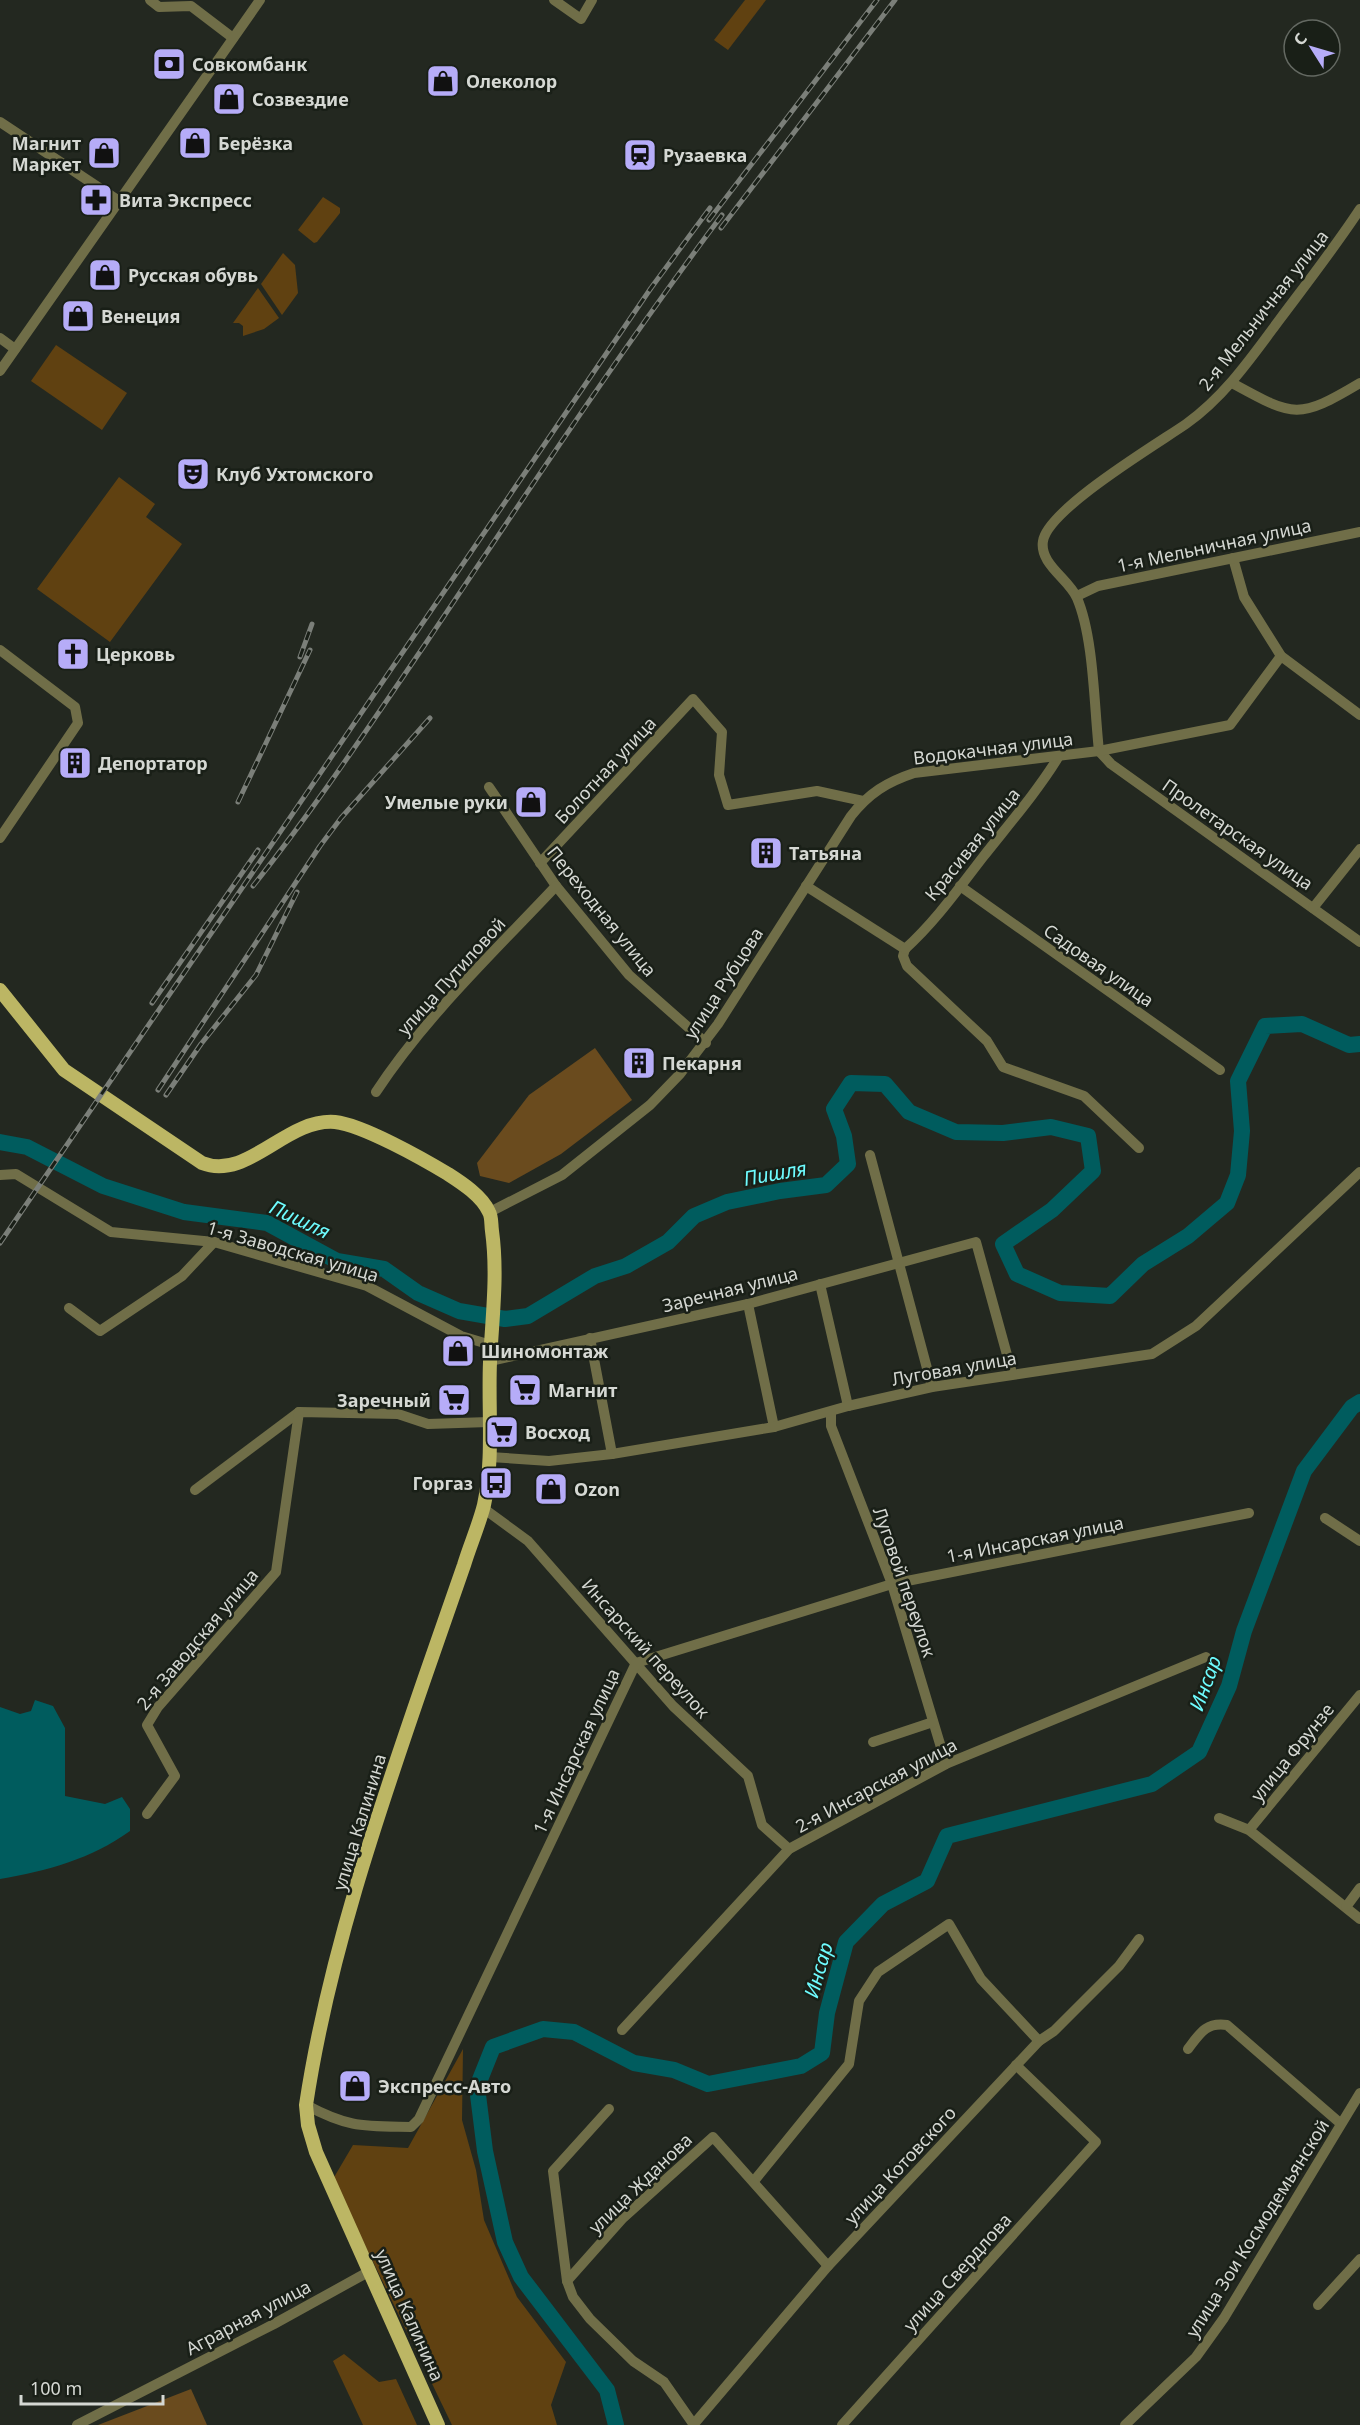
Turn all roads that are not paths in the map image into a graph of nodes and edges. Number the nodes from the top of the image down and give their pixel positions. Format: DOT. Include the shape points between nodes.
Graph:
graph roads {
  1 [pos="150,0"];
  2 [pos="260,0"];
  3 [pos="554,0"];
  4 [pos="592,0"];
  5 [pos="233,38"];
  6 [pos="0,122"];
  7 [pos="119,201"];
  8 [pos="1360,209"];
  9 [pos="0,338"];
  10 [pos="15,349"];
  11 [pos="0,371"];
  12 [pos="1232,383"];
  13 [pos="1360,383"];
  14 [pos="1360,532"];
  15 [pos="1233,558"];
  16 [pos="1077,596"];
  17 [pos="0,650"];
  18 [pos="1281,656"];
  19 [pos="1360,715"];
  20 [pos="1099,751"];
  21 [pos="1059,756"];
  22 [pos="489,787"];
  23 [pos="863,801"];
  24 [pos="0,838"];
  25 [pos="1360,849"];
  26 [pos="540,863"];
  27 [pos="556,886"];
  28 [pos="806,886"];
  29 [pos="960,886"];
  30 [pos="1313,908"];
  31 [pos="1360,942"];
  32 [pos="905,948"];
  33 [pos="0,990"];
  34 [pos="706,1043"];
  35 [pos="1220,1070"];
  36 [pos="376,1092"];
  37 [pos="1139,1148"];
  38 [pos="870,1155"];
  39 [pos="1360,1172"];
  40 [pos="0,1175"];
  41 [pos="490,1212"];
  42 [pos="214,1242"];
  43 [pos="899,1261"];
  44 [pos="820,1284"];
  45 [pos="748,1304"];
  46 [pos="69,1308"];
  47 [pos="590,1338"];
  48 [pos="492,1339"];
  49 [pos="490,1361"];
  50 [pos="1012,1373"];
  51 [pos="932,1387"];
  52 [pos="848,1406"];
  53 [pos="299,1412"];
  54 [pos="831,1412"];
  55 [pos="489,1422"];
  56 [pos="774,1427"];
  57 [pos="612,1454"];
  58 [pos="490,1457"];
  59 [pos="195,1490"];
  60 [pos="483,1508"];
  61 [pos="1249,1513"];
  62 [pos="1325,1518"];
  63 [pos="1360,1541"];
  64 [pos="892,1584"];
  65 [pos="1206,1657"];
  66 [pos="636,1663"];
  67 [pos="1360,1695"];
  68 [pos="933,1722"];
  69 [pos="873,1742"];
  70 [pos="946,1764"];
  71 [pos="147,1814"];
  72 [pos="1219,1818"];
  73 [pos="1249,1830"];
  74 [pos="789,1849"];
  75 [pos="1360,1888"];
  76 [pos="1346,1907"];
  77 [pos="1360,1919"];
  78 [pos="1139,1939"];
  79 [pos="622,2030"];
  80 [pos="1039,2041"];
  81 [pos="1188,2049"];
  82 [pos="1016,2065"];
  83 [pos="1360,2093"];
  84 [pos="306,2105"];
  85 [pos="609,2109"];
  86 [pos="1340,2123"];
  87 [pos="754,2181"];
  88 [pos="1360,2259"];
  89 [pos="828,2266"];
  90 [pos="370,2271"];
  91 [pos="567,2281"];
  92 [pos="1318,2305"];
  93 [pos="77,2425"];
  94 [pos="438,2425"];
  95 [pos="694,2425"];
  96 [pos="842,2425"];
  97 [pos="1125,2425"];
  1 -- 5 [label="street" via="159,7 191,6"];
  2 -- 5 [label="street"];
  3 -- 4 [label="street" via="581,19"];
  5 -- 7 [label="street"];
  6 -- 7 [label="street"];
  7 -- 10 [label="street"];
  8 -- 12 [label="street, 2-я Мельничная улица"];
  9 -- 10 [label="street"];
  10 -- 11 [label="street"];
  12 -- 13 [label="street" via="1276,408 1300,411 1326,403"];
  12 -- 16 [label="street, 2-я Мельничная улица" via="1215,402 1084,494 1053,522 1043,540 1044,552"];
  14 -- 15 [label="street, 1-я Мельничная улица"];
  15 -- 16 [label="street, 1-я Мельничная улица" via="1098,586"];
  15 -- 18 [label="street" via="1244,597"];
  16 -- 20 [label="street" via="1086,625"];
  17 -- 24 [label="street" via="75,707 78,723"];
  18 -- 19 [label="street"];
  18 -- 20 [label="street, Водокачная улица" via="1230,725"];
  20 -- 21 [label="street, Водокачная улица"];
  20 -- 30 [label="street, Пролетарская улица" via="1111,764"];
  21 -- 23 [label="street, Водокачная улица" via="914,773 888,782"];
  21 -- 29 [label="street, Красивая улица"];
  22 -- 26 [label="street, Переходная улица"];
  23 -- 26 [label="street, Болотная улица" via="817,791 728,805 719,776 722,732 693,699"];
  23 -- 28 [label="street, улица Рубцова"];
  25 -- 30 [label="street"];
  26 -- 27 [label="street, Переходная улица"];
  27 -- 34 [label="street, Переходная улица" via="629,975"];
  27 -- 36 [label="street, улица Путиловой" via="441,1010"];
  28 -- 32 [label="street"];
  28 -- 34 [label="street, улица Рубцова"];
  29 -- 32 [label="street, Красивая улица"];
  29 -- 35 [label="street, Садовая улица"];
  30 -- 31 [label="street, Пролетарская улица"];
  32 -- 37 [label="street" via="907,966 987,1041 1003,1067 1084,1096"];
  33 -- 41 [label="main road" via="68,1072 213,1167 245,1160 293,1131 333,1122 351,1125 448,1174 473,1192"];
  34 -- 41 [label="street, улица Рубцова" via="650,1105 562,1175"];
  38 -- 43 [label="street"];
  39 -- 50 [label="street, Луговая улица" via="1196,1326 1152,1354"];
  40 -- 42 [label="street, 1-я Заводская улица" via="16,1174 111,1232"];
  41 -- 48 [label="main road, улица Калинина" via="495,1253"];
  42 -- 46 [label="street" via="182,1276 100,1331"];
  42 -- 48 [label="street, 1-я Заводская улица" via="367,1286 461,1336"];
  43 -- 44 [label="street, Заречная улица"];
  43 -- 50 [label="street, Заречная улица" via="975,1242"];
  43 -- 51 [label="street"];
  44 -- 45 [label="street, Заречная улица"];
  44 -- 52 [label="street"];
  45 -- 47 [label="street, Заречная улица"];
  45 -- 56 [label="street"];
  47 -- 49 [label="street, Заречная улица"];
  47 -- 57 [label="street"];
  48 -- 49 [label="main road, улица Калинина"];
  49 -- 55 [label="main road, улица Калинина"];
  50 -- 51 [label="street, Луговая улица"];
  51 -- 52 [label="street, Луговая улица"];
  52 -- 54 [label="street, Луговая улица"];
  53 -- 55 [label="street" via="398,1414 428,1424"];
  53 -- 59 [label="street"];
  53 -- 71 [label="street, 2-я Заводская улица" via="276,1572 158,1707 147,1725 175,1776"];
  54 -- 56 [label="street, Луговая улица"];
  54 -- 64 [label="street, Луговой переулок" via="831,1426"];
  55 -- 58 [label="main road, улица Калинина"];
  56 -- 57 [label="street, Луговая улица"];
  57 -- 58 [label="street, Луговая улица" via="549,1461"];
  58 -- 60 [label="main road, улица Калинина"];
  60 -- 66 [label="street, Инсарский переулок" via="528,1540"];
  60 -- 84 [label="main road, улица Калинина" via="360,1877 337,1960"];
  61 -- 64 [label="street, 1-я Инсарская улица"];
  62 -- 63 [label="street"];
  64 -- 66 [label="street, 1-я Инсарская улица"];
  64 -- 68 [label="street, Луговой переулок"];
  65 -- 70 [label="street, 2-я Инсарская улица"];
  66 -- 74 [label="street, Инсарский переулок" via="673,1706 748,1776 762,1825"];
  66 -- 84 [label="street, 1-я Инсарская улица" via="419,2119 411,2127 355,2126 335,2121"];
  67 -- 73 [label="street, улица Фрунзе"];
  68 -- 69 [label="street"];
  68 -- 70 [label="street, Луговой переулок"];
  70 -- 74 [label="street, 2-я Инсарская улица"];
  72 -- 73 [label="street"];
  73 -- 76 [label="street"];
  74 -- 79 [label="street, 2-я Инсарская улица"];
  75 -- 76 [label="street"];
  76 -- 77 [label="street"];
  78 -- 80 [label="street, улица Котовского" via="1119,1966"];
  80 -- 82 [label="street, улица Котовского"];
  80 -- 87 [label="street" via="981,1979 949,1924 879,1971 859,2001 849,2064"];
  81 -- 86 [label="street" via="1205,2027 1214,2023 1227,2025"];
  82 -- 89 [label="street, улица Котовского"];
  82 -- 96 [label="street, улица Свердлова" via="1096,2142"];
  83 -- 86 [label="street, улица Зои Космодемьянской"];
  84 -- 90 [label="main road, улица Калинина" via="316,2152"];
  85 -- 91 [label="street" via="553,2171"];
  86 -- 97 [label="street, улица Зои Космодемьянской" via="1224,2318 1196,2357"];
  87 -- 89 [label="street"];
  87 -- 91 [label="street, улица Жданова" via="713,2137 623,2218"];
  88 -- 92 [label="street"];
  89 -- 95 [label="street, улица Котовского"];
  90 -- 93 [label="street, Аграрная улица"];
  90 -- 94 [label="main road, улица Калинина"];
  91 -- 95 [label="street" via="573,2297 590,2319 633,2361 664,2382"];
}
